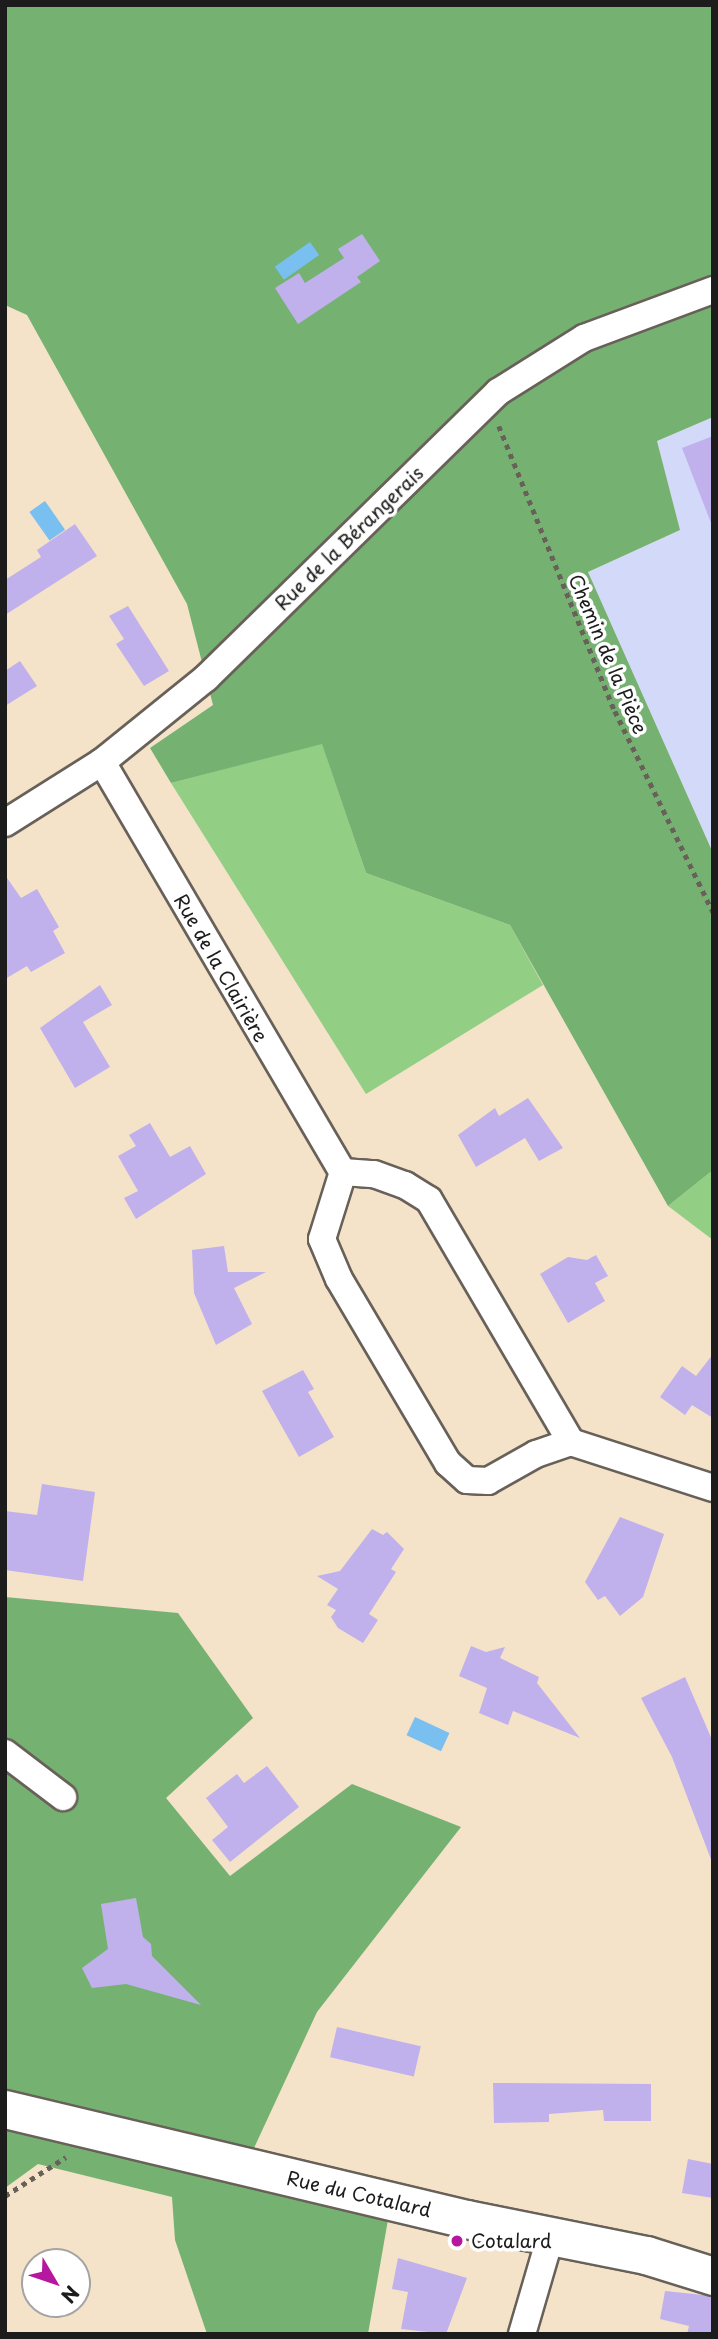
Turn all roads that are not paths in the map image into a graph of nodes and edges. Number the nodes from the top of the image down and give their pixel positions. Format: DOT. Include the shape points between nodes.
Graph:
graph roads {
  1 [pos="713,290"];
  2 [pos="102,762"];
  3 [pos="5,823"];
  4 [pos="343,1172"];
  5 [pos="570,1442"];
  6 [pos="713,1488"];
  7 [pos="5,1754"];
  8 [pos="62,1797"];
  9 [pos="5,2109"];
  10 [pos="551,2235"];
  11 [pos="713,2276"];
  12 [pos="522,2334"];
  1 -- 2 [label="street, Rue de la Bérangerais" via="583,338 485,405 206,678"];
  2 -- 3 [label="street, Rue de la Bérangerais"];
  2 -- 4 [label="street, Rue de la Clairière"];
  4 -- 5 [label="street" via="385,1178 429,1200"];
  4 -- 5 [label="street" via="322,1239 339,1279 448,1464 467,1480 488,1480"];
  5 -- 6 [label="street"];
  7 -- 8 [label="street"];
  9 -- 10 [label="street, Rue du Cotalard" via="466,2219"];
  10 -- 11 [label="street, Rue du Cotalard" via="646,2255"];
  10 -- 12 [label="street"];
}
